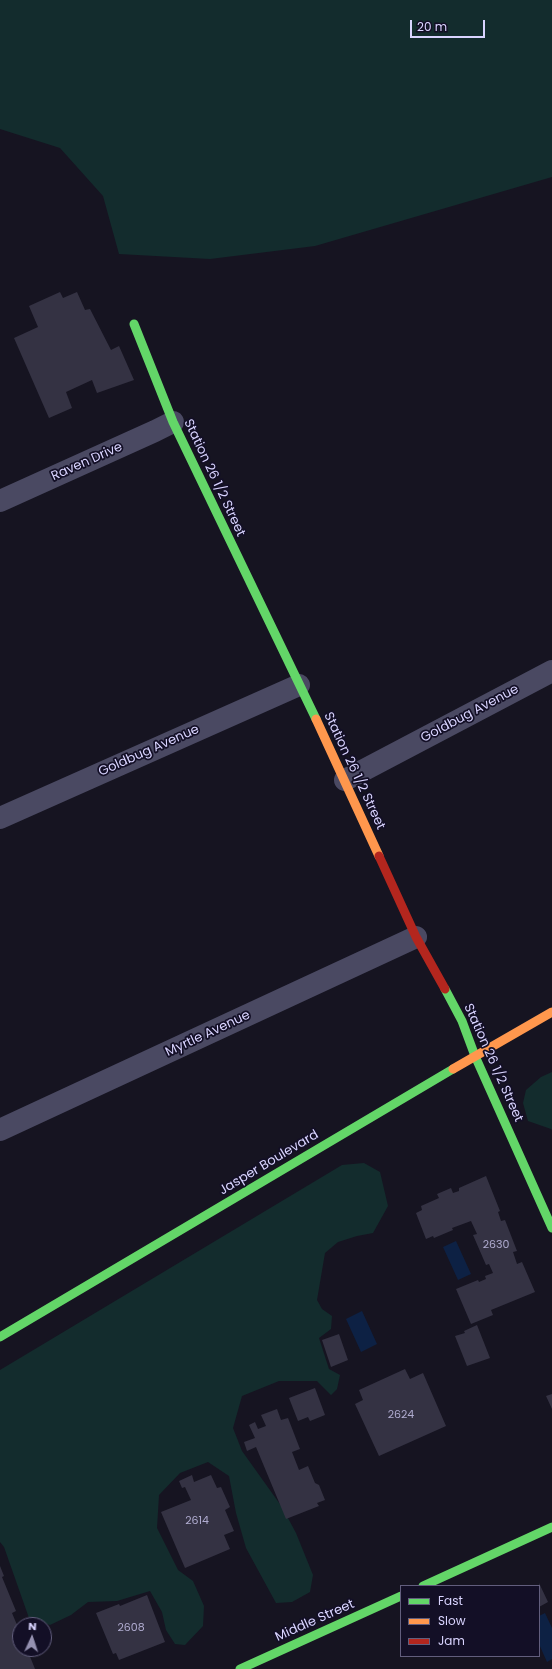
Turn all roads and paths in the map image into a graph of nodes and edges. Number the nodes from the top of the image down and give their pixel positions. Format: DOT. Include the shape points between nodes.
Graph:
graph roads {
  1 [pos="134,324"];
  2 [pos="173,422"];
  3 [pos="0,501"];
  4 [pos="552,671"];
  5 [pos="299,685"];
  6 [pos="345,780"];
  7 [pos="0,818"];
  8 [pos="416,937"];
  9 [pos="552,1012"];
  10 [pos="475,1056"];
  11 [pos="0,1130"];
  12 [pos="552,1228"];
  13 [pos="0,1336"];
  14 [pos="552,1527"];
  15 [pos="425,1585"];
  16 [pos="400,1596"];
  17 [pos="240,1669"];
  1 -- 2 [label="street, Station 26 1/2 Street"];
  2 -- 3 [label="street, Raven Drive"];
  2 -- 5 [label="street, Station 26 1/2 Street"];
  4 -- 6 [label="street, Goldbug Avenue"];
  5 -- 6 [label="street, Station 26 1/2 Street"];
  5 -- 7 [label="street, Goldbug Avenue"];
  6 -- 8 [label="street, Station 26 1/2 Street"];
  8 -- 10 [label="street, Station 26 1/2 Street" via="460,1017"];
  8 -- 11 [label="street, Myrtle Avenue"];
  9 -- 10 [label="street, Jasper Boulevard"];
  10 -- 12 [label="street, Station 26 1/2 Street"];
  10 -- 13 [label="street, Jasper Boulevard"];
  14 -- 15 [label="street"];
  16 -- 17 [label="street, Middle Street"];
}
